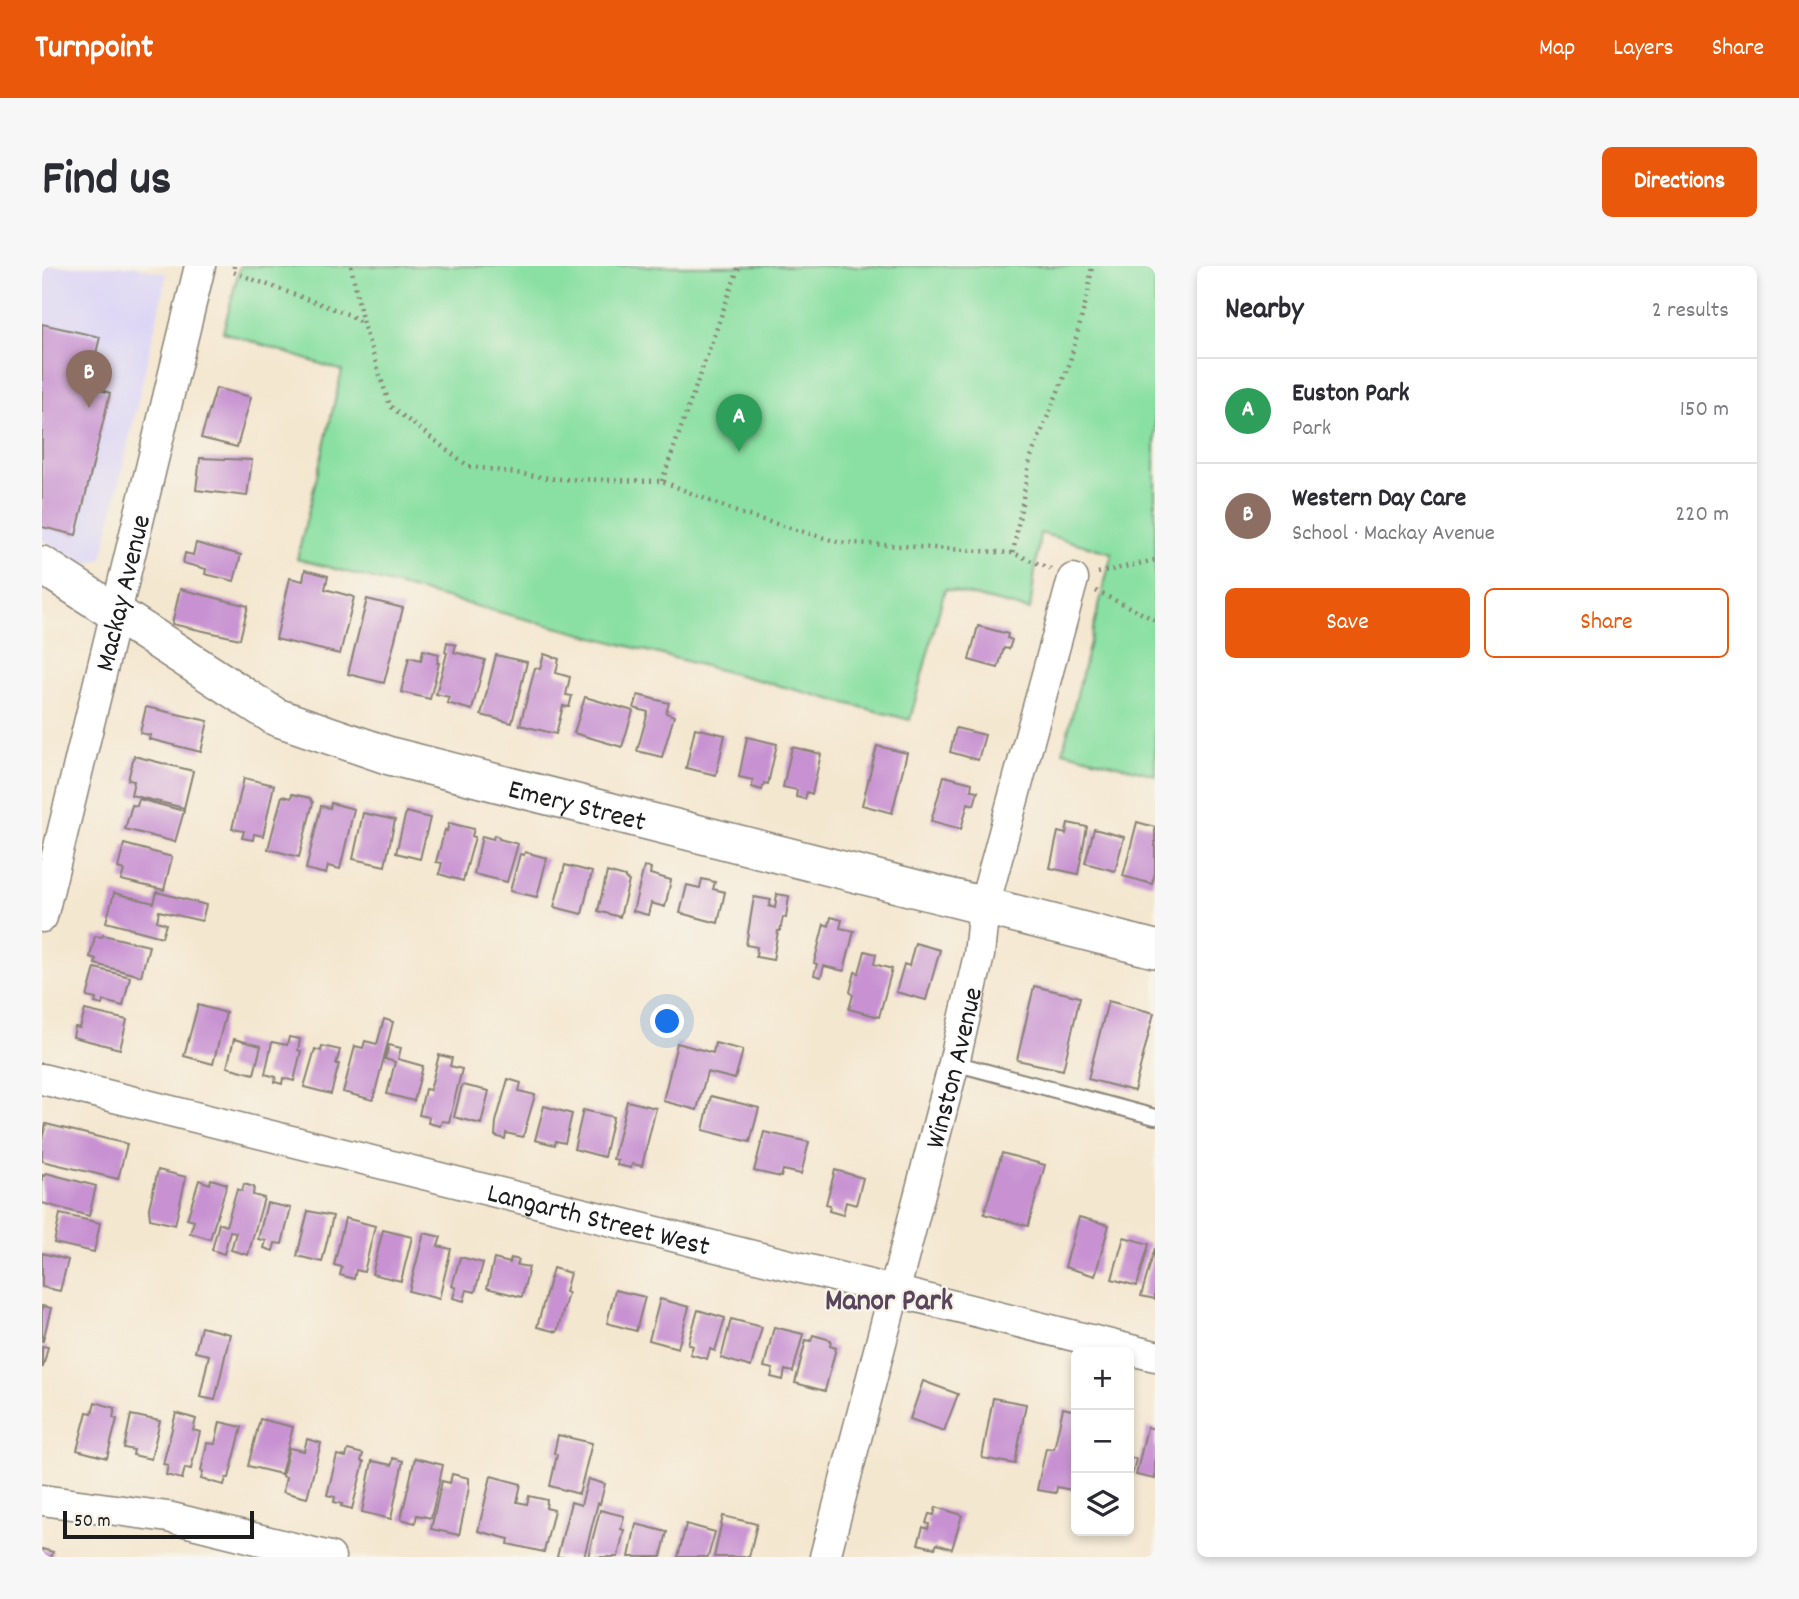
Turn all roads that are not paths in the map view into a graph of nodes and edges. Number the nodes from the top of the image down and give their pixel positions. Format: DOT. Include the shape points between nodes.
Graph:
graph roads {
  1 [pos="200,266"];
  2 [pos="42,565"];
  3 [pos="1073,579"];
  4 [pos="117,613"];
  5 [pos="984,906"];
  6 [pos="42,917"];
  7 [pos="1155,949"];
  8 [pos="954,1063"];
  9 [pos="42,1079"];
  10 [pos="1155,1117"];
  11 [pos="894,1292"];
  12 [pos="1155,1356"];
  13 [pos="42,1500"];
  14 [pos="330,1557"];
  15 [pos="825,1557"];
  1 -- 4 [label="street, Mackay Avenue"];
  2 -- 4 [label="street, Emery Street"];
  3 -- 5 [label="street, Winston Avenue"];
  4 -- 5 [label="street, Emery Street" via="276,718 336,739"];
  4 -- 6 [label="street, Mackay Avenue"];
  5 -- 7 [label="street, Emery Street"];
  5 -- 8 [label="street, Winston Avenue" via="979,955"];
  8 -- 10 [label="lane"];
  8 -- 11 [label="street, Winston Avenue"];
  9 -- 11 [label="street, Langarth Street West"];
  11 -- 12 [label="street, Langarth Street West"];
  11 -- 15 [label="street, Winston Avenue"];
  13 -- 14 [label="street" via="168,1517"];
}
